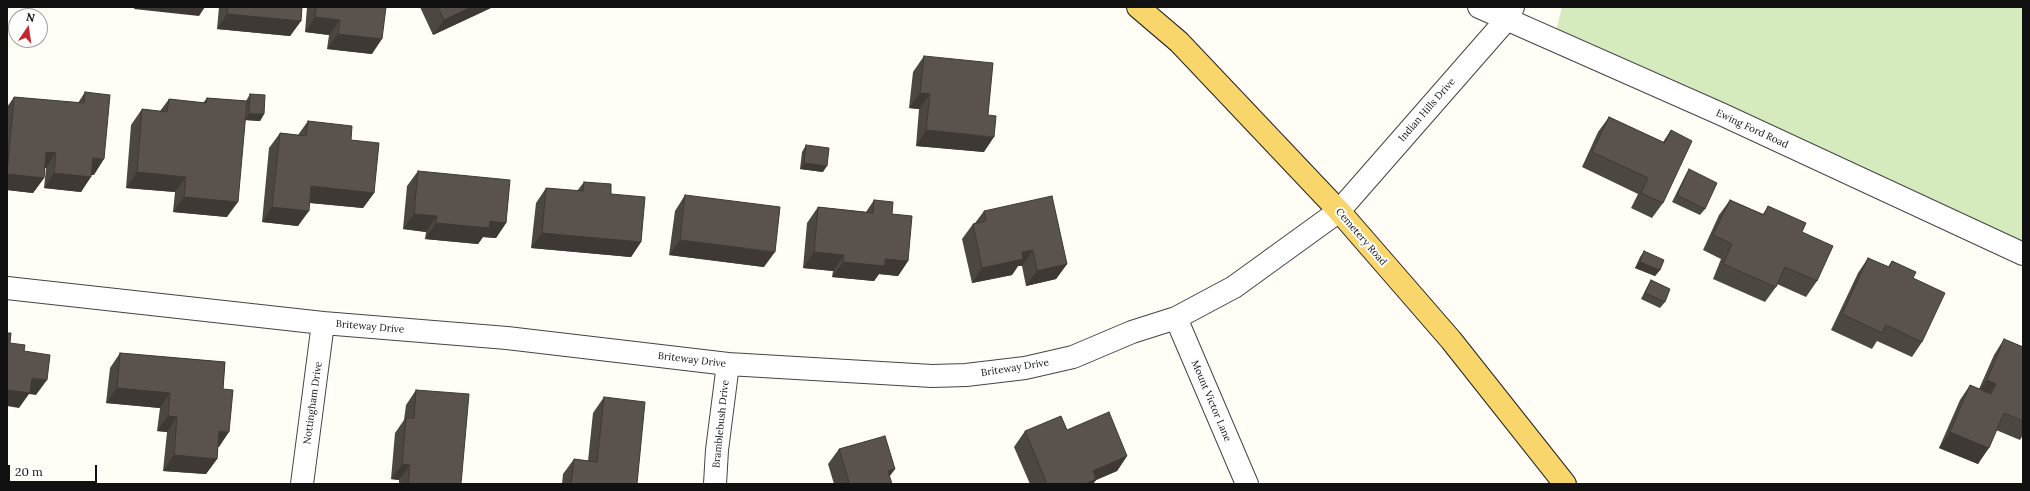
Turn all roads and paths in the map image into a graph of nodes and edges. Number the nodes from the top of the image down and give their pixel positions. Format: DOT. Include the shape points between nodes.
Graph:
graph roads {
  1 [pos="1138,7"];
  2 [pos="1479,7"];
  3 [pos="1510,13"];
  4 [pos="1338,211"];
  5 [pos="2023,254"];
  6 [pos="7,288"];
  7 [pos="1176,318"];
  8 [pos="323,323"];
  9 [pos="728,364"];
  10 [pos="302,484"];
  11 [pos="715,484"];
  12 [pos="1247,484"];
  13 [pos="1565,484"];
  1 -- 4 [label="main road, Cemetery Road" via="1179,42"];
  2 -- 3 [label="street, Ewing Ford Road"];
  3 -- 4 [label="street, Indian Hills Drive"];
  3 -- 5 [label="street, Ewing Ford Road"];
  4 -- 7 [label="street, Briteway Drive" via="1234,287"];
  4 -- 13 [label="main road, Cemetery Road" via="1451,340"];
  6 -- 8 [label="street, Briteway Drive"];
  7 -- 9 [label="street, Briteway Drive" via="1132,332 1073,357 989,373 932,376"];
  7 -- 12 [label="street, Mount Victor Lane"];
  8 -- 9 [label="street, Briteway Drive" via="507,338"];
  8 -- 10 [label="street, Nottingham Drive"];
  9 -- 11 [label="street, Bramblebush Drive"];
}
